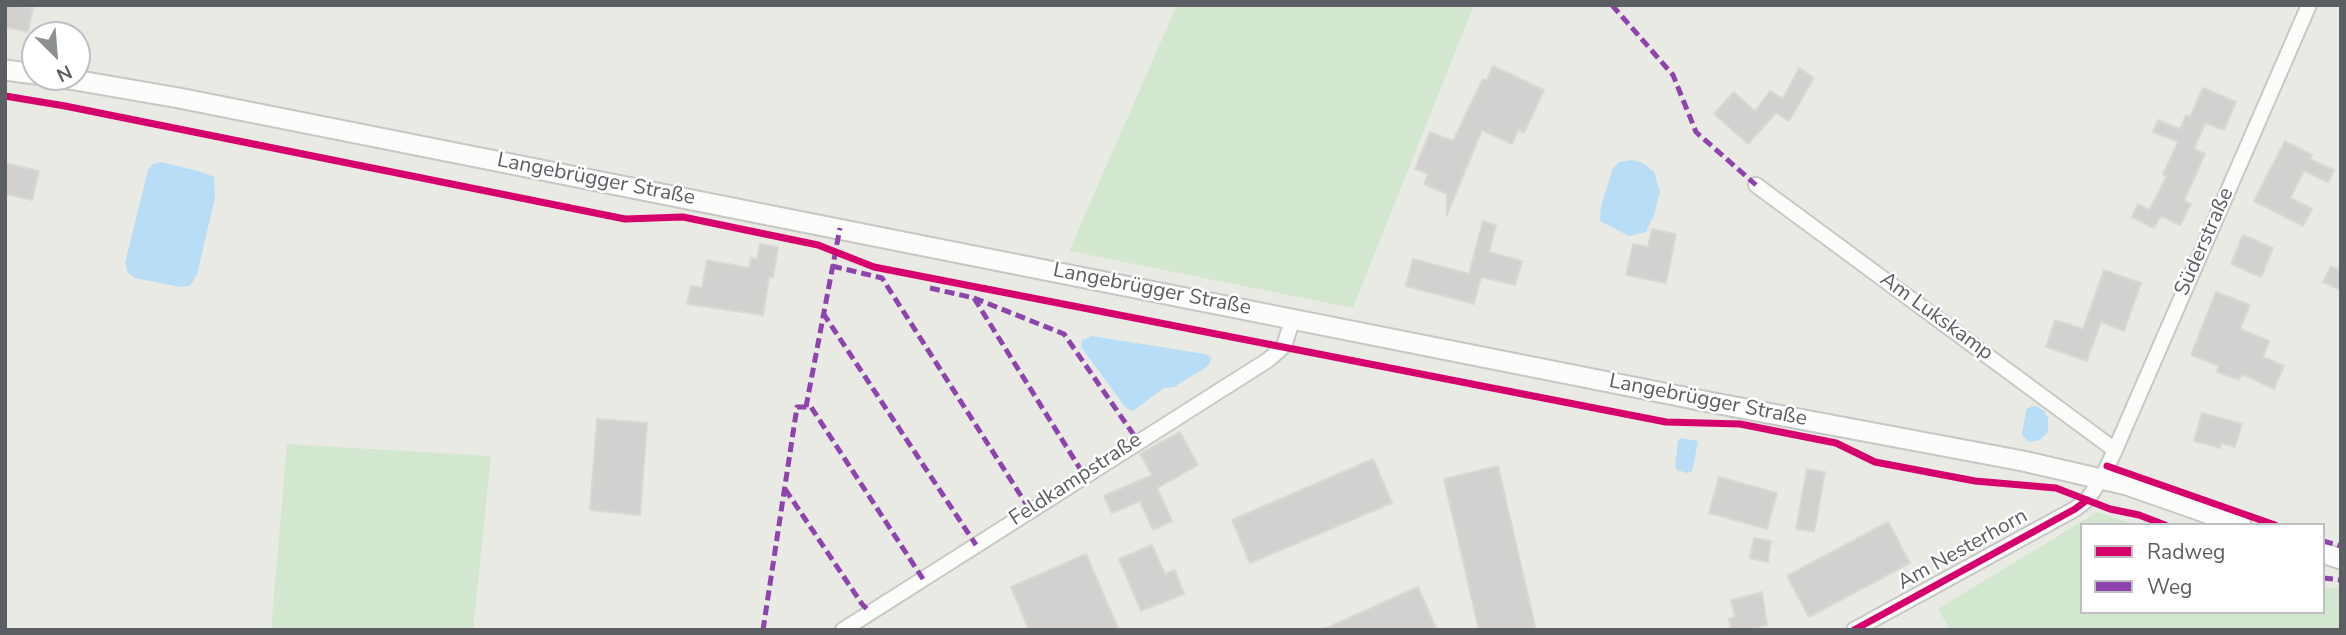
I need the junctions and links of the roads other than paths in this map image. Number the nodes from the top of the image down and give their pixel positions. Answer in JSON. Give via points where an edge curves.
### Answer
{"nodes":[{"id":1,"x":2309,"y":5,"type":"edge"},
{"id":2,"x":91,"y":83,"type":"edge"},
{"id":3,"x":1756,"y":185,"type":"dead end"},
{"id":4,"x":1293,"y":318,"type":"junction"},
{"id":5,"x":2115,"y":450,"type":"junction"},
{"id":6,"x":2102,"y":478,"type":"junction"},
{"id":7,"x":2235,"y":523,"type":"edge"},
{"id":8,"x":844,"y":630,"type":"edge"},
{"id":9,"x":1854,"y":630,"type":"edge"}],
"edges":[{"from":1,"to":5,"type":"street","name":"Süderstraße"},
{"from":2,"to":4,"type":"street","name":"Langebrügger Straße"},
{"from":3,"to":5,"type":"street","name":"Am Lukskamp"},
{"from":4,"to":6,"type":"street","name":"Langebrügger Straße"},
{"from":4,"to":8,"type":"street","name":"Feldkampstraße","via":[[1284,345],[1268,360]]},
{"from":5,"to":6,"type":"street","name":"Süderstraße"},
{"from":6,"to":7,"type":"street","name":"Langebrügger Straße"},
{"from":6,"to":9,"type":"street","name":"Am Nesterhorn","via":[[2075,509]]}]}
